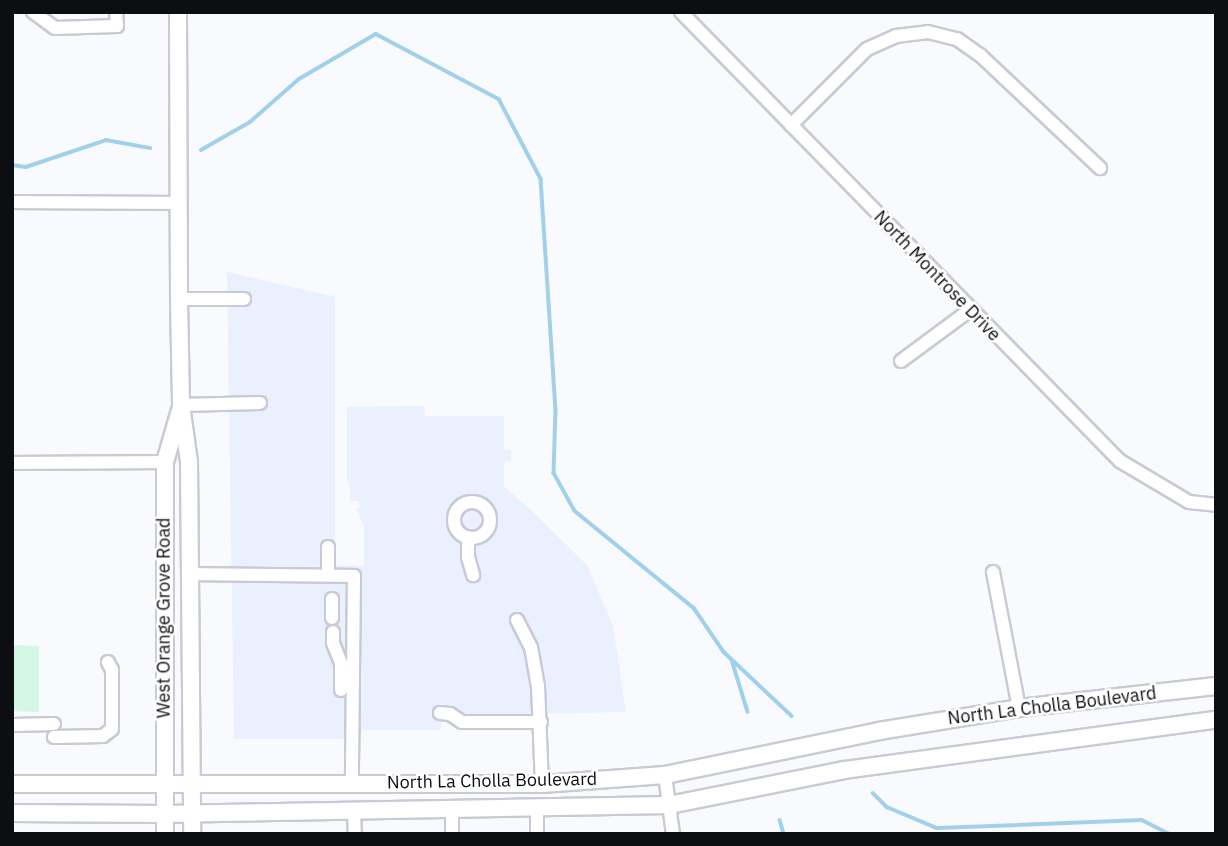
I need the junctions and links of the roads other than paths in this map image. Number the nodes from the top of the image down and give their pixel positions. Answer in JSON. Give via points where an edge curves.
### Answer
{"nodes":[{"id":1,"x":33,"y":12,"type":"edge"},
{"id":2,"x":117,"y":12,"type":"edge"},
{"id":3,"x":178,"y":12,"type":"edge"},
{"id":4,"x":681,"y":12,"type":"edge"},
{"id":5,"x":791,"y":125,"type":"junction"},
{"id":6,"x":1100,"y":168,"type":"dead end"},
{"id":7,"x":12,"y":202,"type":"edge"},
{"id":8,"x":178,"y":203,"type":"junction"},
{"id":9,"x":179,"y":299,"type":"junction"},
{"id":10,"x":244,"y":299,"type":"dead end"},
{"id":11,"x":970,"y":310,"type":"junction"},
{"id":12,"x":901,"y":361,"type":"dead end"},
{"id":13,"x":260,"y":402,"type":"dead end"},
{"id":14,"x":181,"y":405,"type":"junction"},
{"id":15,"x":165,"y":462,"type":"junction"},
{"id":16,"x":12,"y":463,"type":"edge"},
{"id":17,"x":1216,"y":505,"type":"edge"},
{"id":18,"x":468,"y":537,"type":"dead end"},
{"id":19,"x":328,"y":547,"type":"dead end"},
{"id":20,"x":993,"y":572,"type":"dead end"},
{"id":21,"x":190,"y":574,"type":"junction"},
{"id":22,"x":473,"y":575,"type":"dead end"},
{"id":23,"x":328,"y":576,"type":"junction"},
{"id":24,"x":332,"y":599,"type":"dead end"},
{"id":25,"x":332,"y":618,"type":"dead end"},
{"id":26,"x":517,"y":620,"type":"dead end"},
{"id":27,"x":333,"y":632,"type":"dead end"},
{"id":28,"x":108,"y":662,"type":"dead end"},
{"id":29,"x":1216,"y":687,"type":"edge"},
{"id":30,"x":341,"y":690,"type":"dead end"},
{"id":31,"x":1019,"y":708,"type":"junction"},
{"id":32,"x":440,"y":713,"type":"dead end"},
{"id":33,"x":1216,"y":720,"type":"edge"},
{"id":34,"x":541,"y":722,"type":"junction"},
{"id":35,"x":54,"y":724,"type":"dead end"},
{"id":36,"x":12,"y":725,"type":"edge"},
{"id":37,"x":54,"y":737,"type":"dead end"},
{"id":38,"x":664,"y":775,"type":"junction"},
{"id":39,"x":12,"y":784,"type":"edge"},
{"id":40,"x":352,"y":784,"type":"junction"},
{"id":41,"x":542,"y":784,"type":"junction"},
{"id":42,"x":164,"y":785,"type":"junction"},
{"id":43,"x":191,"y":785,"type":"junction"},
{"id":44,"x":669,"y":805,"type":"junction"},
{"id":45,"x":452,"y":809,"type":"junction"},
{"id":46,"x":537,"y":809,"type":"junction"},
{"id":47,"x":354,"y":811,"type":"junction"},
{"id":48,"x":12,"y":813,"type":"edge"},
{"id":49,"x":191,"y":813,"type":"junction"},
{"id":50,"x":164,"y":814,"type":"junction"},
{"id":51,"x":165,"y":834,"type":"edge"},
{"id":52,"x":192,"y":834,"type":"edge"},
{"id":53,"x":355,"y":834,"type":"edge"},
{"id":54,"x":452,"y":834,"type":"edge"},
{"id":55,"x":537,"y":834,"type":"edge"},
{"id":56,"x":673,"y":834,"type":"edge"}],
"edges":[{"from":1,"to":2,"type":"street","via":[[55,28],[117,26]]},
{"from":3,"to":8,"type":"main road","name":"West Orange Grove Road"},
{"from":4,"to":5,"type":"street","name":"North Montrose Drive"},
{"from":5,"to":6,"type":"street","via":[[867,49],[896,36],[928,32],[957,39],[980,55]]},
{"from":5,"to":11,"type":"street","name":"North Montrose Drive"},
{"from":7,"to":8,"type":"street"},
{"from":8,"to":9,"type":"main road","name":"West Orange Grove Road"},
{"from":9,"to":10,"type":"street"},
{"from":9,"to":14,"type":"main road","name":"West Orange Grove Road"},
{"from":11,"to":12,"type":"street"},
{"from":11,"to":17,"type":"street","name":"North Montrose Drive","via":[[1121,461],[1189,502]]},
{"from":13,"to":14,"type":"street"},
{"from":14,"to":15,"type":"main road","name":"West Orange Grove Road"},
{"from":14,"to":21,"type":"main road","name":"West Orange Grove Road","via":[[189,462]]},
{"from":15,"to":16,"type":"street"},
{"from":15,"to":42,"type":"main road","name":"West Orange Grove Road"},
{"from":18,"to":22,"type":"street"},
{"from":19,"to":23,"type":"street"},
{"from":20,"to":31,"type":"street"},
{"from":21,"to":23,"type":"street"},
{"from":21,"to":43,"type":"main road","name":"West Orange Grove Road"},
{"from":23,"to":40,"type":"street","via":[[354,576]]},
{"from":24,"to":25,"type":"street"},
{"from":26,"to":34,"type":"street","via":[[531,647]]},
{"from":27,"to":30,"type":"street","via":[[341,663]]},
{"from":28,"to":37,"type":"street","via":[[112,670],[112,729],[103,736]]},
{"from":29,"to":31,"type":"main road","name":"North La Cholla Boulevard"},
{"from":31,"to":38,"type":"main road","name":"North La Cholla Boulevard"},
{"from":32,"to":34,"type":"street","via":[[462,722]]},
{"from":33,"to":44,"type":"main road","name":"North La Cholla Boulevard","via":[[844,770]]},
{"from":34,"to":41,"type":"street"},
{"from":35,"to":36,"type":"street"},
{"from":38,"to":41,"type":"main road","name":"North La Cholla Boulevard"},
{"from":38,"to":44,"type":"street"},
{"from":39,"to":42,"type":"main road","name":"North La Cholla Boulevard"},
{"from":40,"to":41,"type":"main road","name":"North La Cholla Boulevard"},
{"from":40,"to":43,"type":"main road","name":"North La Cholla Boulevard"},
{"from":42,"to":43,"type":"main road","name":"North La Cholla Boulevard"},
{"from":42,"to":50,"type":"main road","name":"West Orange Grove Road"},
{"from":43,"to":49,"type":"main road","name":"West Orange Grove Road"},
{"from":44,"to":46,"type":"main road","name":"North La Cholla Boulevard"},
{"from":44,"to":56,"type":"street"},
{"from":45,"to":46,"type":"main road","name":"North La Cholla Boulevard"},
{"from":45,"to":47,"type":"main road","name":"North La Cholla Boulevard"},
{"from":45,"to":54,"type":"street"},
{"from":46,"to":55,"type":"street"},
{"from":47,"to":49,"type":"main road","name":"North La Cholla Boulevard"},
{"from":47,"to":53,"type":"street"},
{"from":48,"to":50,"type":"main road","name":"North La Cholla Boulevard"},
{"from":49,"to":50,"type":"main road","name":"North La Cholla Boulevard"},
{"from":49,"to":52,"type":"main road","name":"West Orange Grove Road"},
{"from":50,"to":51,"type":"main road","name":"West Orange Grove Road"}]}
